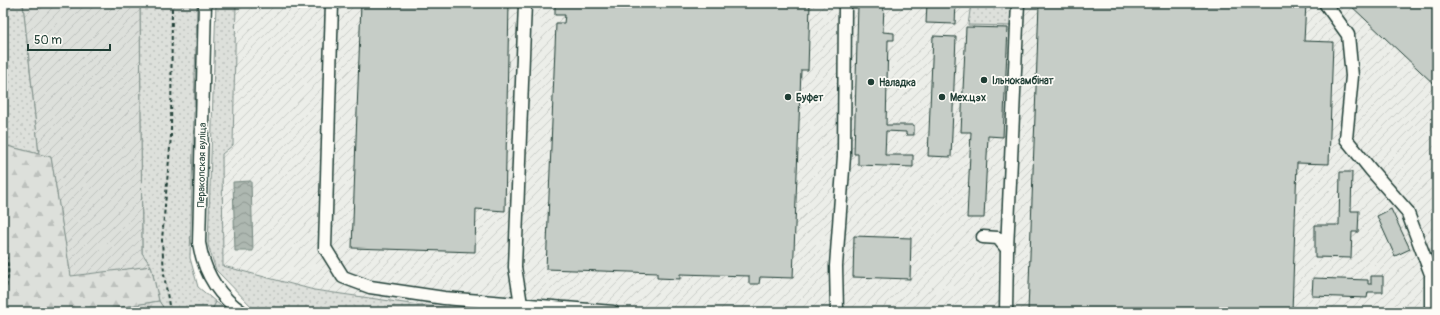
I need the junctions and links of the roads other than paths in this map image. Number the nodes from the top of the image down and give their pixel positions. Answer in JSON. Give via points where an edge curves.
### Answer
{"nodes":[{"id":1,"x":205,"y":3,"type":"edge"},
{"id":2,"x":332,"y":3,"type":"edge"},
{"id":3,"x":525,"y":3,"type":"edge"},
{"id":4,"x":845,"y":3,"type":"edge"},
{"id":5,"x":1018,"y":3,"type":"edge"},
{"id":6,"x":1325,"y":3,"type":"edge"},
{"id":7,"x":983,"y":237,"type":"dead end"},
{"id":8,"x":1007,"y":249,"type":"junction"},
{"id":9,"x":521,"y":304,"type":"junction"},
{"id":10,"x":242,"y":312,"type":"edge"},
{"id":11,"x":613,"y":312,"type":"edge"},
{"id":12,"x":837,"y":312,"type":"edge"},
{"id":13,"x":1006,"y":312,"type":"edge"},
{"id":14,"x":1431,"y":312,"type":"edge"}],
"edges":[{"from":1,"to":10,"type":"street","name":"Перакопская вуліца","via":[[199,243],[206,272],[212,282]]},
{"from":2,"to":9,"type":"street","via":[[325,248],[343,277],[378,288],[444,298]]},
{"from":3,"to":9,"type":"street","via":[[514,266]]},
{"from":4,"to":12,"type":"street","via":[[844,156],[836,266]]},
{"from":5,"to":8,"type":"street"},
{"from":6,"to":14,"type":"street","via":[[1348,35],[1352,76],[1346,139],[1407,211],[1431,274]]},
{"from":7,"to":8,"type":"street","via":[[998,238]]},
{"from":8,"to":13,"type":"street"},
{"from":9,"to":11,"type":"street"}]}
